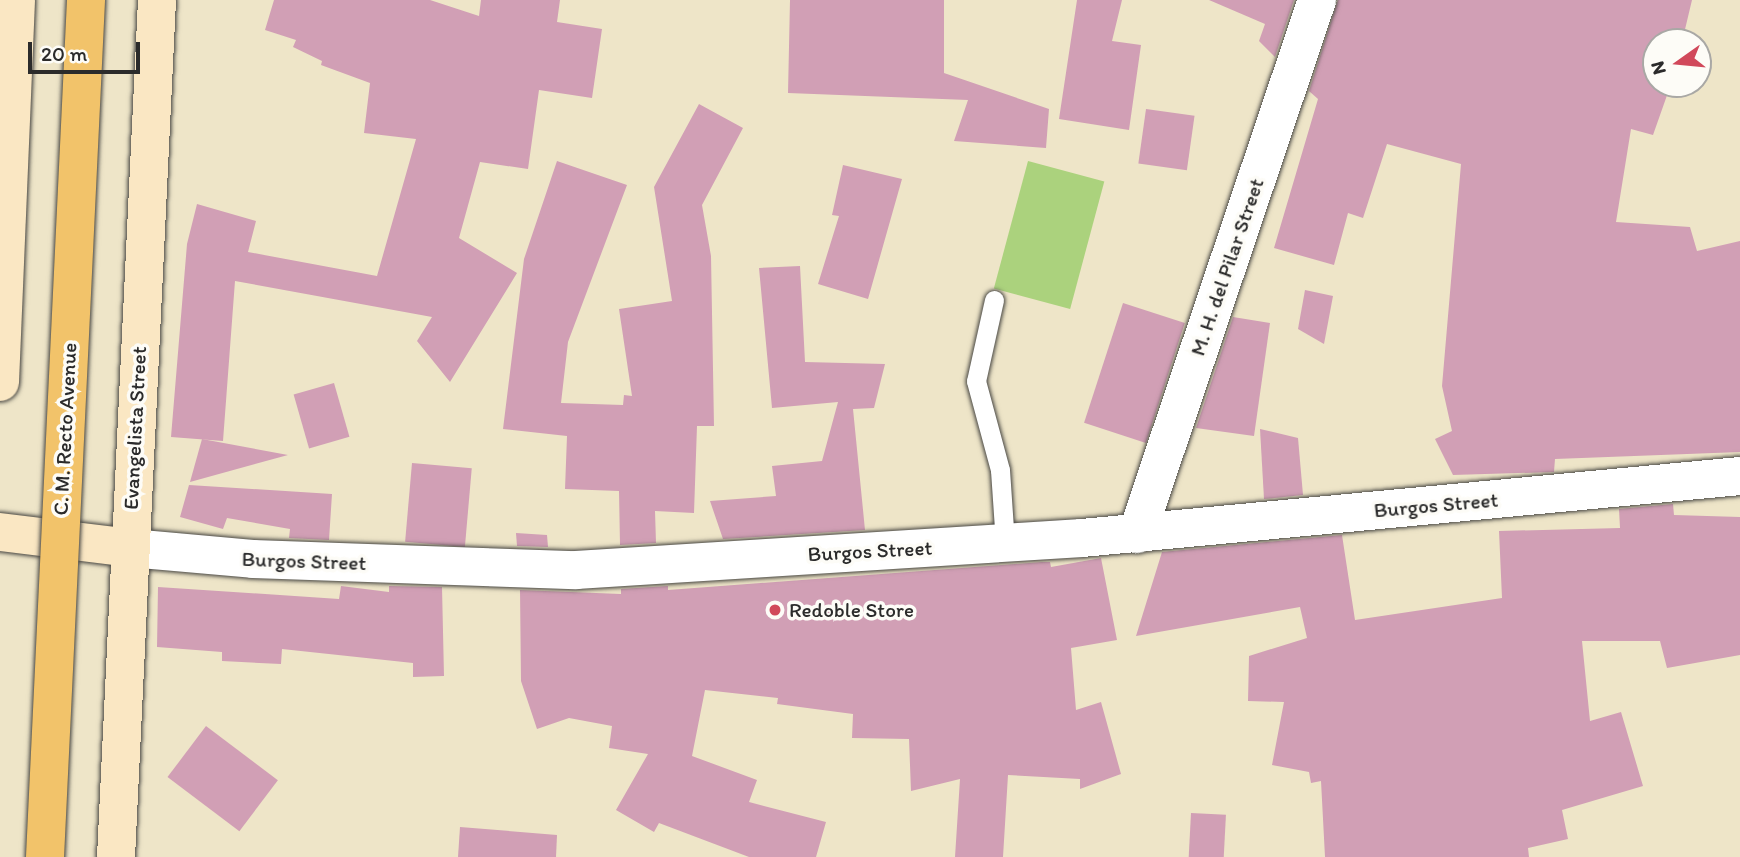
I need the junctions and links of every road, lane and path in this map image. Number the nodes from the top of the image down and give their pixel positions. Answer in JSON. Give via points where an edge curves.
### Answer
{"nodes":[{"id":1,"x":16,"y":0,"type":"edge"},
{"id":2,"x":86,"y":0,"type":"edge"},
{"id":3,"x":157,"y":0,"type":"edge"},
{"id":4,"x":1317,"y":0,"type":"edge"},
{"id":5,"x":994,"y":300,"type":"dead end"},
{"id":6,"x":0,"y":382,"type":"edge"},
{"id":7,"x":1740,"y":476,"type":"edge"},
{"id":8,"x":0,"y":532,"type":"edge"},
{"id":9,"x":1137,"y":534,"type":"junction"},
{"id":10,"x":1005,"y":544,"type":"junction"},
{"id":11,"x":130,"y":548,"type":"junction"},
{"id":12,"x":45,"y":857,"type":"edge"},
{"id":13,"x":116,"y":857,"type":"edge"}],
"edges":[{"from":1,"to":6,"type":"street"},
{"from":2,"to":12,"type":"highway","name":"C. M. Recto Avenue","bridge":true},
{"from":3,"to":11,"type":"street","name":"Evangelista Street"},
{"from":4,"to":9,"type":"street","name":"M. H. del Pilar Street"},
{"from":5,"to":10,"type":"lane","via":[[976,381],[1000,470]]},
{"from":7,"to":9,"type":"street","name":"Burgos Street"},
{"from":8,"to":11,"type":"street","name":"Burgos Street"},
{"from":9,"to":10,"type":"street","name":"Burgos Street"},
{"from":10,"to":11,"type":"street","name":"Burgos Street","via":[[576,570],[253,559]]},
{"from":11,"to":13,"type":"street","name":"Evangelista Street"}]}
